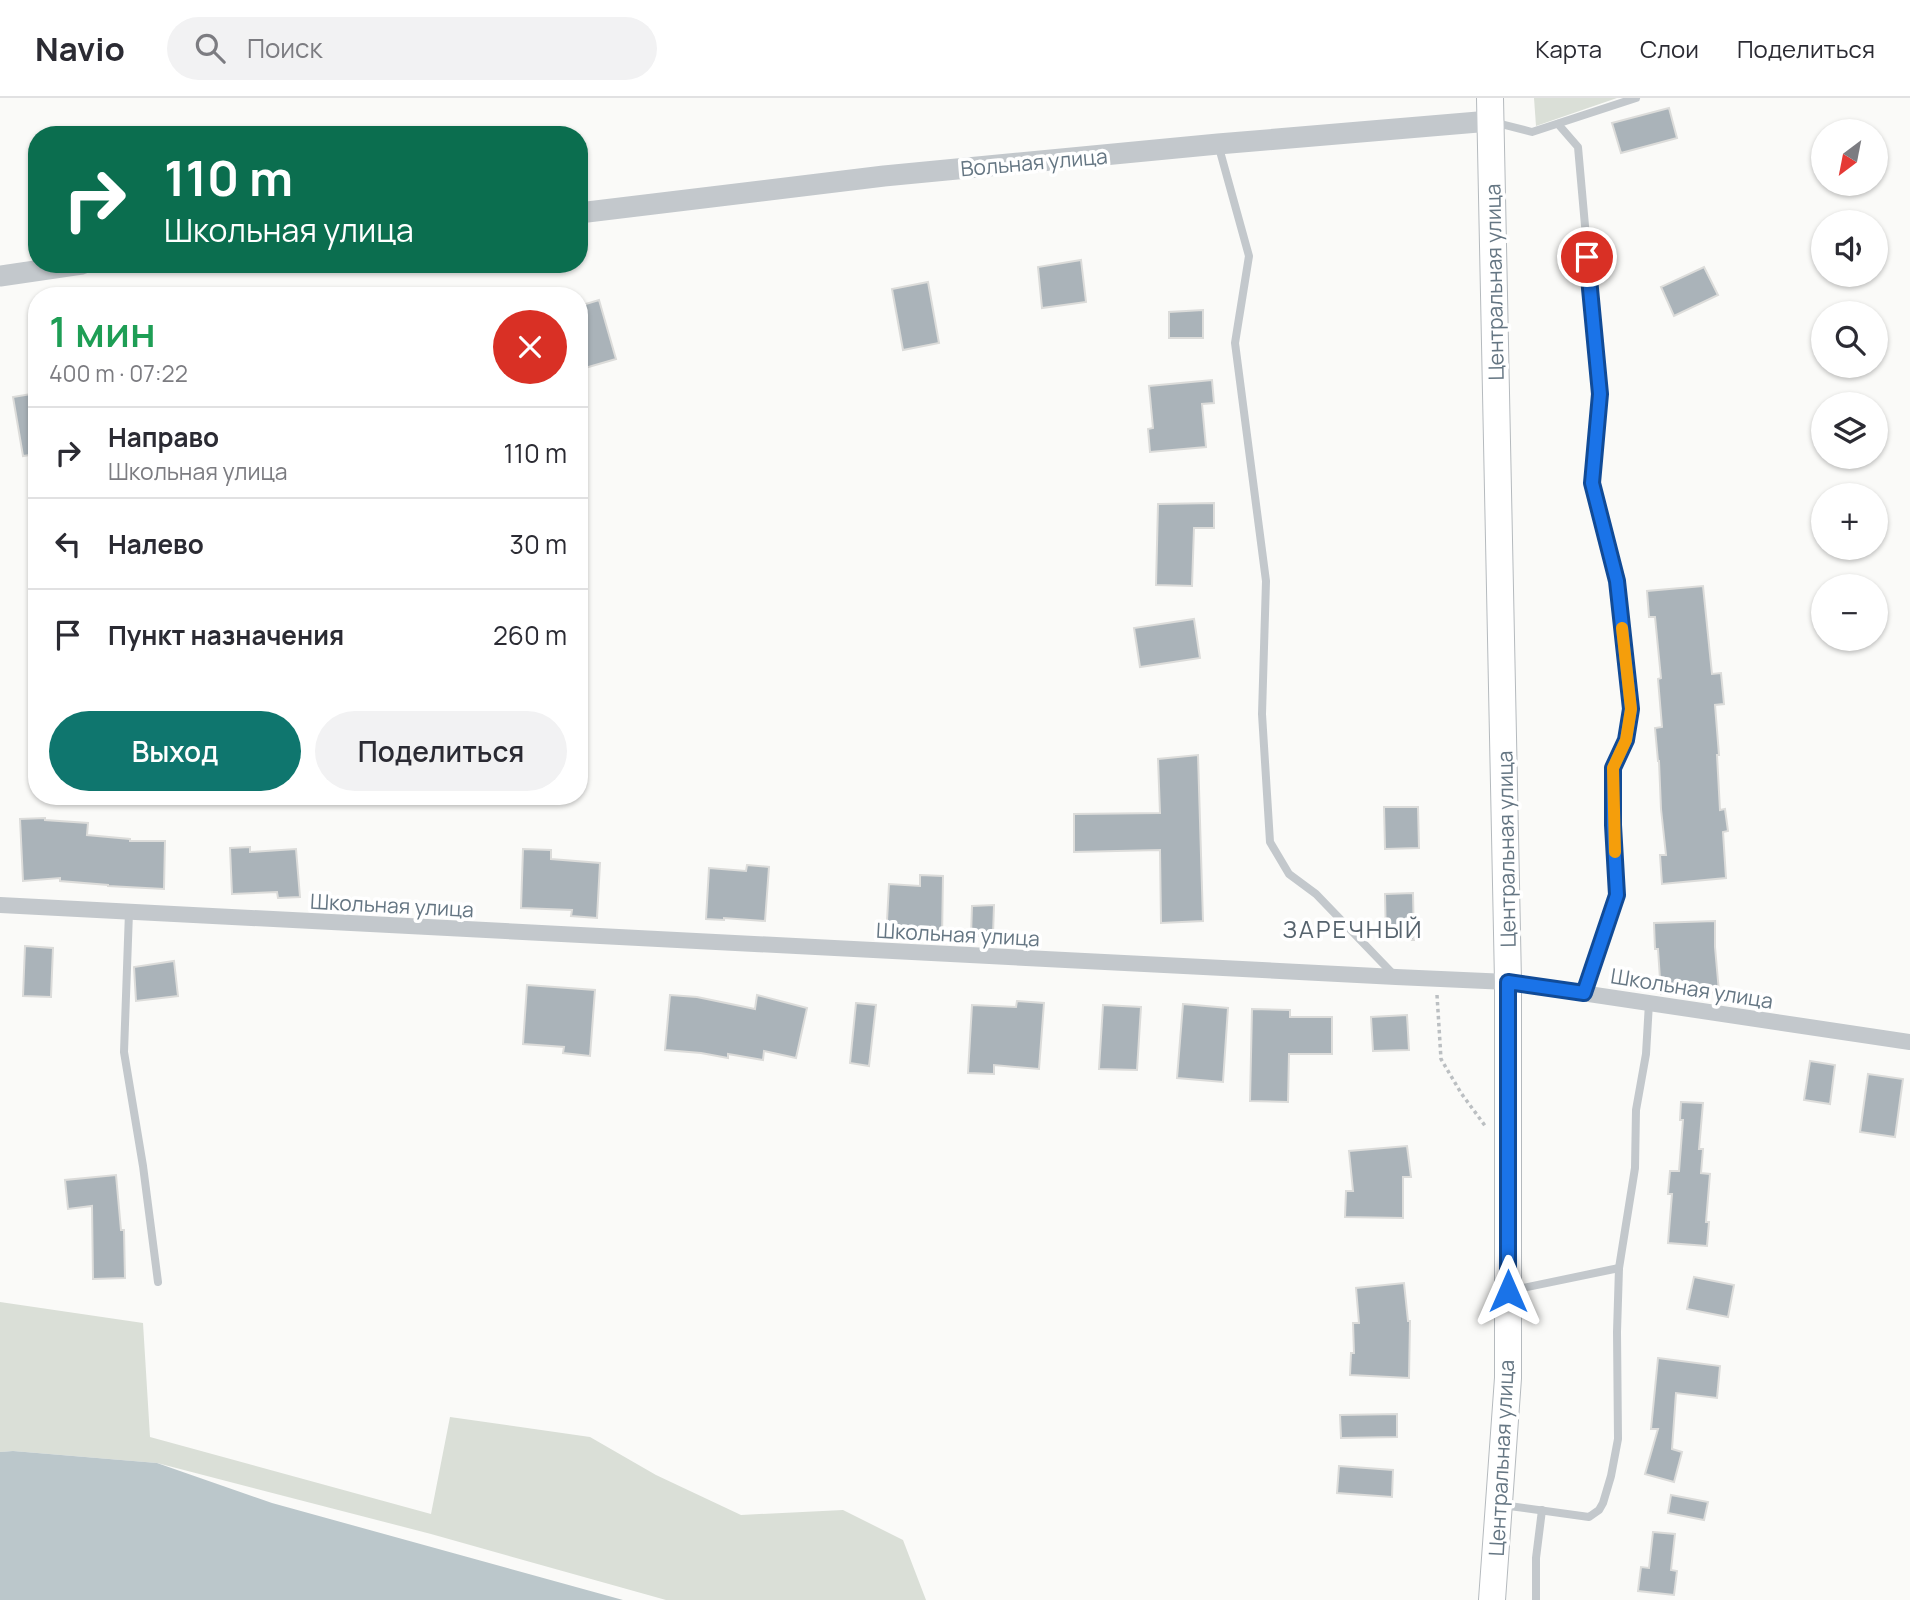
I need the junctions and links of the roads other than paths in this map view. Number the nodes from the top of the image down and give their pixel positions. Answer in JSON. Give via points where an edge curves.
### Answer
{"nodes":[{"id":1,"x":1636,"y":98,"type":"edge"},
{"id":2,"x":1490,"y":110,"type":"edge"},
{"id":3,"x":1558,"y":124,"type":"junction"},
{"id":4,"x":1218,"y":144,"type":"junction"},
{"id":5,"x":588,"y":212,"type":"edge"},
{"id":6,"x":28,"y":272,"type":"edge"},
{"id":7,"x":0,"y":276,"type":"edge"},
{"id":8,"x":0,"y":905,"type":"edge"},
{"id":9,"x":129,"y":912,"type":"junction"},
{"id":10,"x":1396,"y":978,"type":"junction"},
{"id":11,"x":1508,"y":982,"type":"junction"},
{"id":12,"x":1584,"y":993,"type":"junction"},
{"id":13,"x":1649,"y":1003,"type":"junction"},
{"id":14,"x":1910,"y":1042,"type":"edge"},
{"id":15,"x":1619,"y":1268,"type":"junction"},
{"id":16,"x":158,"y":1282,"type":"dead end"},
{"id":17,"x":1508,"y":1291,"type":"junction"},
{"id":18,"x":1499,"y":1504,"type":"junction"},
{"id":19,"x":1542,"y":1510,"type":"junction"},
{"id":20,"x":1492,"y":1600,"type":"edge"},
{"id":21,"x":1536,"y":1600,"type":"edge"}],
"edges":[{"from":1,"to":3,"type":"lane"},
{"from":2,"to":3,"type":"lane","via":[[1532,132]]},
{"from":2,"to":4,"type":"street","name":"Вольная улица"},
{"from":2,"to":11,"type":"main road","name":"Центральная улица"},
{"from":3,"to":12,"type":"lane","via":[[1578,146],[1600,394],[1592,483],[1617,581],[1631,709],[1626,740],[1613,768],[1617,895]]},
{"from":4,"to":5,"type":"street","name":"Вольная улица","via":[[884,176]]},
{"from":4,"to":10,"type":"lane","via":[[1250,256],[1235,343],[1266,581],[1262,714],[1270,842],[1289,874],[1316,894]]},
{"from":6,"to":7,"type":"street"},
{"from":8,"to":9,"type":"street","name":"Школьная улица"},
{"from":9,"to":10,"type":"street","name":"Школьная улица"},
{"from":9,"to":16,"type":"lane","via":[[124,1052]]},
{"from":10,"to":11,"type":"street","name":"Школьная улица"},
{"from":11,"to":12,"type":"street","name":"Школьная улица"},
{"from":11,"to":17,"type":"main road","name":"Центральная улица"},
{"from":12,"to":13,"type":"street","name":"Школьная улица"},
{"from":13,"to":14,"type":"street","name":"Школьная улица"},
{"from":13,"to":15,"type":"lane","via":[[1635,1160]]},
{"from":15,"to":17,"type":"lane"},
{"from":15,"to":19,"type":"lane","via":[[1618,1439],[1603,1503],[1590,1517]]},
{"from":17,"to":18,"type":"main road","name":"Центральная улица","via":[[1508,1377]]},
{"from":18,"to":19,"type":"lane"},
{"from":18,"to":20,"type":"main road","name":"Центральная улица"},
{"from":19,"to":21,"type":"lane"}]}
